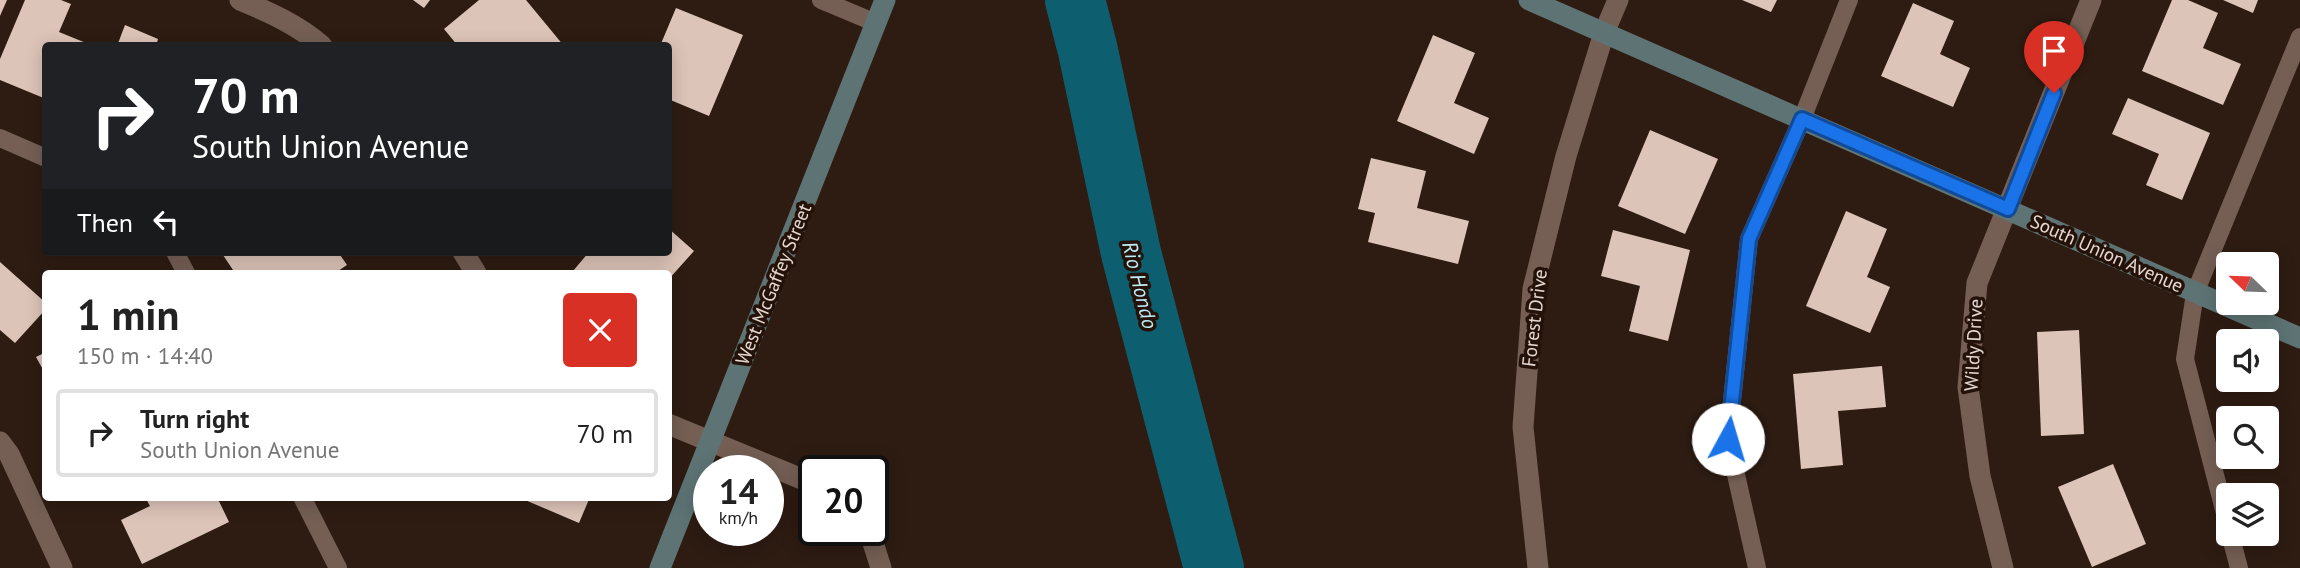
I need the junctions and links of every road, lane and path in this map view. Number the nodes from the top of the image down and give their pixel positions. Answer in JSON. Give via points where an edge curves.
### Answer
{"nodes":[{"id":1,"x":240,"y":0,"type":"edge"},
{"id":2,"x":821,"y":0,"type":"edge"},
{"id":3,"x":885,"y":0,"type":"edge"},
{"id":4,"x":1529,"y":0,"type":"edge"},
{"id":5,"x":1618,"y":0,"type":"edge"},
{"id":6,"x":1849,"y":0,"type":"edge"},
{"id":7,"x":2091,"y":0,"type":"edge"},
{"id":8,"x":876,"y":23,"type":"junction"},
{"id":9,"x":1604,"y":33,"type":"junction"},
{"id":10,"x":2300,"y":37,"type":"edge"},
{"id":11,"x":317,"y":42,"type":"edge"},
{"id":12,"x":1802,"y":119,"type":"junction"},
{"id":13,"x":0,"y":138,"type":"edge"},
{"id":14,"x":42,"y":156,"type":"edge"},
{"id":15,"x":2008,"y":209,"type":"junction"},
{"id":16,"x":2195,"y":293,"type":"junction"},
{"id":17,"x":2300,"y":338,"type":"edge"},
{"id":18,"x":672,"y":426,"type":"edge"},
{"id":19,"x":0,"y":442,"type":"edge"},
{"id":20,"x":710,"y":443,"type":"junction"},
{"id":21,"x":798,"y":478,"type":"edge"},
{"id":22,"x":2217,"y":483,"type":"edge"},
{"id":23,"x":304,"y":501,"type":"edge"},
{"id":24,"x":874,"y":546,"type":"edge"},
{"id":25,"x":2233,"y":546,"type":"edge"},
{"id":26,"x":62,"y":568,"type":"edge"},
{"id":27,"x":338,"y":568,"type":"edge"},
{"id":28,"x":660,"y":568,"type":"edge"},
{"id":29,"x":881,"y":568,"type":"edge"},
{"id":30,"x":1538,"y":568,"type":"edge"},
{"id":31,"x":1757,"y":568,"type":"edge"},
{"id":32,"x":2003,"y":568,"type":"edge"},
{"id":33,"x":2239,"y":568,"type":"edge"}],
"edges":[{"from":1,"to":11,"type":"street"},
{"from":2,"to":8,"type":"lane"},
{"from":3,"to":8,"type":"main road","name":"West McGaffey Street"},
{"from":4,"to":9,"type":"main road","name":"South Union Avenue"},
{"from":5,"to":9,"type":"street","name":"Forest Drive"},
{"from":6,"to":12,"type":"lane"},
{"from":7,"to":15,"type":"street","name":"Wildy Drive"},
{"from":8,"to":20,"type":"main road","name":"West McGaffey Street"},
{"from":9,"to":12,"type":"main road","name":"South Union Avenue"},
{"from":9,"to":30,"type":"street","name":"Forest Drive","via":[[1566,156],[1533,289],[1523,427]]},
{"from":10,"to":16,"type":"lane"},
{"from":12,"to":15,"type":"main road","name":"South Union Avenue"},
{"from":12,"to":31,"type":"lane","via":[[1749,239],[1732,399],[1728,439]]},
{"from":13,"to":14,"type":"lane"},
{"from":15,"to":16,"type":"main road","name":"South Union Avenue"},
{"from":15,"to":32,"type":"street","name":"Wildy Drive","via":[[1977,284],[1968,387],[1980,476]]},
{"from":16,"to":17,"type":"main road","name":"South Union Avenue"},
{"from":16,"to":22,"type":"lane","via":[[2185,359]]},
{"from":18,"to":20,"type":"street"},
{"from":19,"to":26,"type":"street"},
{"from":20,"to":21,"type":"street"},
{"from":20,"to":28,"type":"main road","name":"West McGaffey Street"},
{"from":23,"to":27,"type":"lane"},
{"from":24,"to":29,"type":"street"},
{"from":25,"to":33,"type":"lane"}]}
